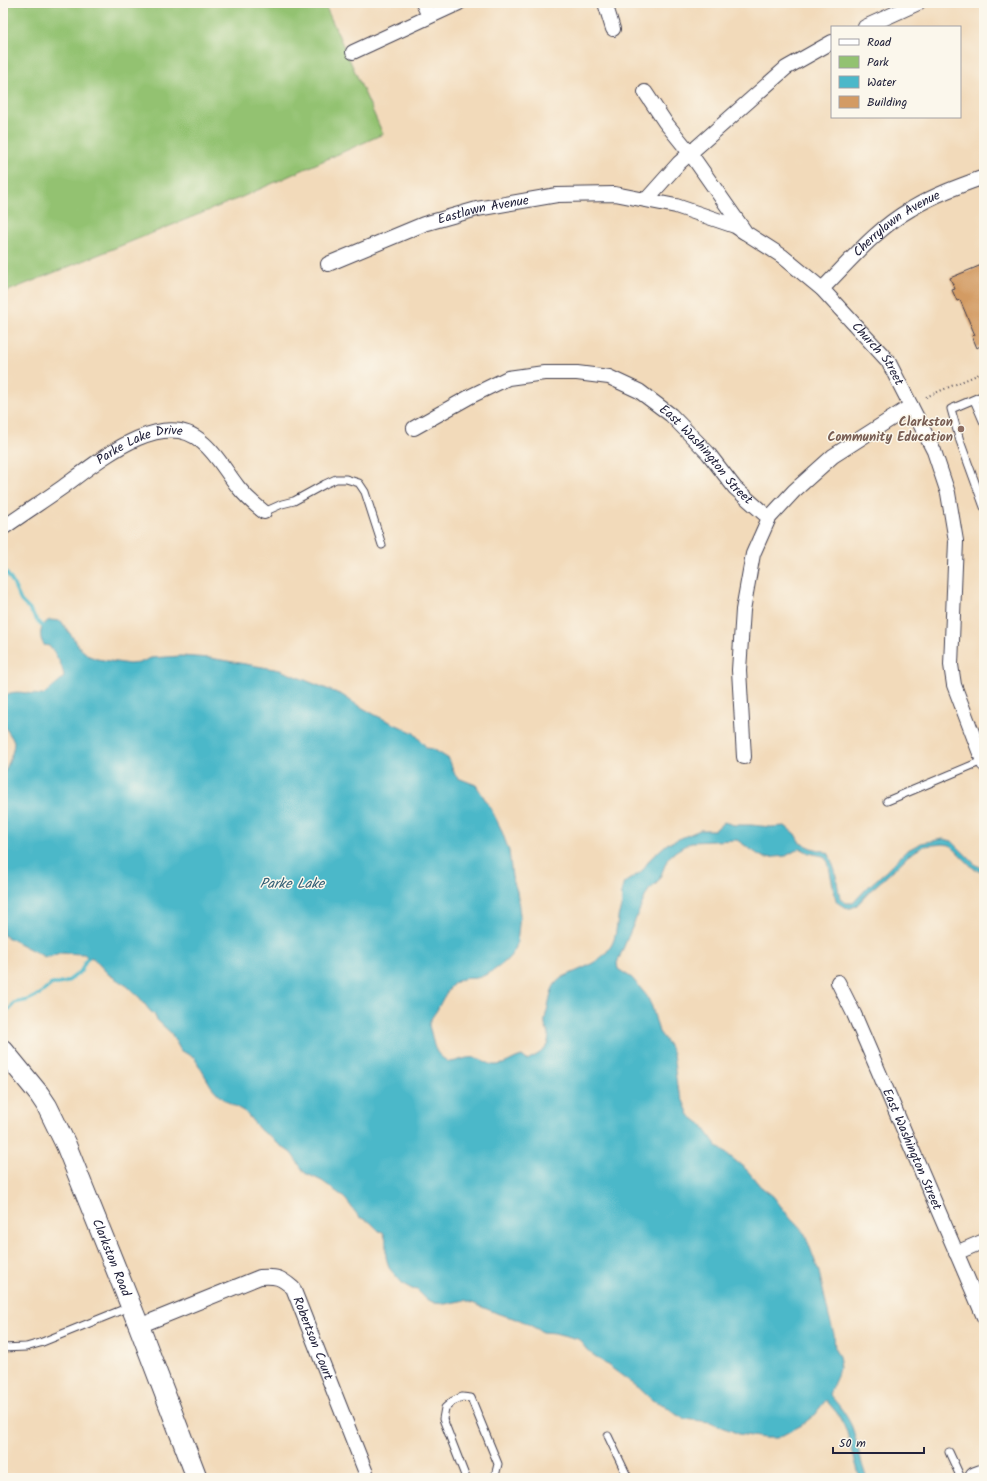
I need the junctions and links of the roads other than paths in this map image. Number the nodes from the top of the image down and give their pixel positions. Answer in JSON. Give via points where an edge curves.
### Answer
{"nodes":[{"id":1,"x":423,"y":3,"type":"edge"},
{"id":2,"x":459,"y":3,"type":"edge"},
{"id":3,"x":605,"y":3,"type":"edge"},
{"id":4,"x":918,"y":3,"type":"edge"},
{"id":5,"x":429,"y":16,"type":"junction"},
{"id":6,"x":867,"y":26,"type":"edge"},
{"id":7,"x":614,"y":29,"type":"dead end"},
{"id":8,"x":831,"y":43,"type":"edge"},
{"id":9,"x":353,"y":52,"type":"dead end"},
{"id":10,"x":644,"y":92,"type":"dead end"},
{"id":11,"x":690,"y":153,"type":"junction"},
{"id":12,"x":984,"y":177,"type":"edge"},
{"id":13,"x":646,"y":200,"type":"junction"},
{"id":14,"x":746,"y":233,"type":"junction"},
{"id":15,"x":328,"y":264,"type":"dead end"},
{"id":16,"x":822,"y":289,"type":"junction"},
{"id":17,"x":984,"y":395,"type":"edge"},
{"id":18,"x":974,"y":400,"type":"junction"},
{"id":19,"x":911,"y":406,"type":"junction"},
{"id":20,"x":984,"y":423,"type":"edge"},
{"id":21,"x":414,"y":428,"type":"dead end"},
{"id":22,"x":984,"y":507,"type":"edge"},
{"id":23,"x":264,"y":512,"type":"joint"},
{"id":24,"x":769,"y":518,"type":"junction"},
{"id":25,"x":3,"y":528,"type":"edge"},
{"id":26,"x":382,"y":545,"type":"dead end"},
{"id":27,"x":744,"y":757,"type":"dead end"},
{"id":28,"x":983,"y":762,"type":"edge"},
{"id":29,"x":887,"y":800,"type":"dead end"},
{"id":30,"x":838,"y":982,"type":"dead end"},
{"id":31,"x":3,"y":1050,"type":"edge"},
{"id":32,"x":984,"y":1241,"type":"edge"},
{"id":33,"x":956,"y":1253,"type":"junction"},
{"id":34,"x":131,"y":1306,"type":"junction"},
{"id":35,"x":984,"y":1317,"type":"edge"},
{"id":36,"x":139,"y":1326,"type":"junction"},
{"id":37,"x":3,"y":1348,"type":"edge"},
{"id":38,"x":608,"y":1436,"type":"dead end"},
{"id":39,"x":949,"y":1452,"type":"dead end"},
{"id":40,"x":984,"y":1475,"type":"edge"},
{"id":41,"x":198,"y":1478,"type":"edge"},
{"id":42,"x":368,"y":1478,"type":"edge"},
{"id":43,"x":466,"y":1478,"type":"edge"},
{"id":44,"x":490,"y":1478,"type":"edge"},
{"id":45,"x":628,"y":1478,"type":"edge"},
{"id":46,"x":961,"y":1478,"type":"edge"},
{"id":47,"x":976,"y":1478,"type":"edge"}],
"edges":[{"from":1,"to":5,"type":"street"},
{"from":2,"to":5,"type":"street"},
{"from":3,"to":7,"type":"street"},
{"from":4,"to":6,"type":"street"},
{"from":5,"to":9,"type":"street"},
{"from":8,"to":11,"type":"street","via":[[786,68]]},
{"from":10,"to":11,"type":"street","name":"Church Street"},
{"from":11,"to":13,"type":"street"},
{"from":11,"to":14,"type":"street","name":"Church Street"},
{"from":12,"to":16,"type":"street","name":"Cherrylawn Avenue","via":[[910,209],[880,232]]},
{"from":13,"to":14,"type":"street","name":"Eastlawn Avenue","via":[[676,206],[735,226]]},
{"from":13,"to":15,"type":"street","name":"Eastlawn Avenue","via":[[615,194],[557,195],[477,209],[424,224]]},
{"from":14,"to":16,"type":"street","name":"Church Street","via":[[782,256]]},
{"from":16,"to":19,"type":"street","name":"Church Street","via":[[888,361]]},
{"from":17,"to":18,"type":"lane"},
{"from":18,"to":20,"type":"lane"},
{"from":18,"to":22,"type":"lane","via":[[951,409]]},
{"from":19,"to":24,"type":"street","via":[[833,456]]},
{"from":19,"to":28,"type":"street","name":"Church Street","via":[[934,451],[948,493],[956,541],[951,665],[956,690]]},
{"from":21,"to":24,"type":"street","name":"East Washington Street","via":[[508,378],[544,373],[577,373],[609,377],[639,391],[671,415],[708,453],[735,488]]},
{"from":23,"to":25,"type":"street","name":"Parke Lake Drive","via":[[251,502],[203,442],[191,434],[168,430],[146,435],[114,450]]},
{"from":23,"to":26,"type":"lane","via":[[294,501],[336,479],[346,479],[359,483],[365,492]]},
{"from":24,"to":27,"type":"street","via":[[753,554],[743,610],[739,670]]},
{"from":28,"to":29,"type":"lane"},
{"from":30,"to":33,"type":"street","name":"East Washington Street"},
{"from":31,"to":34,"type":"street","name":"Clarkston Road","via":[[47,1106],[66,1145]]},
{"from":32,"to":33,"type":"street"},
{"from":33,"to":35,"type":"street","name":"East Washington Street"},
{"from":34,"to":36,"type":"street","name":"Clarkston Road"},
{"from":34,"to":37,"type":"lane","via":[[40,1343],[26,1347]]},
{"from":36,"to":41,"type":"street","name":"Clarkston Road"},
{"from":36,"to":42,"type":"street","name":"Robertson Court","via":[[260,1276],[281,1278],[293,1288]]},
{"from":38,"to":45,"type":"lane"},
{"from":39,"to":46,"type":"lane"},
{"from":40,"to":47,"type":"main road"},
{"from":43,"to":44,"type":"lane","via":[[443,1419],[445,1408],[462,1397],[471,1398],[498,1464],[495,1476]]}]}
